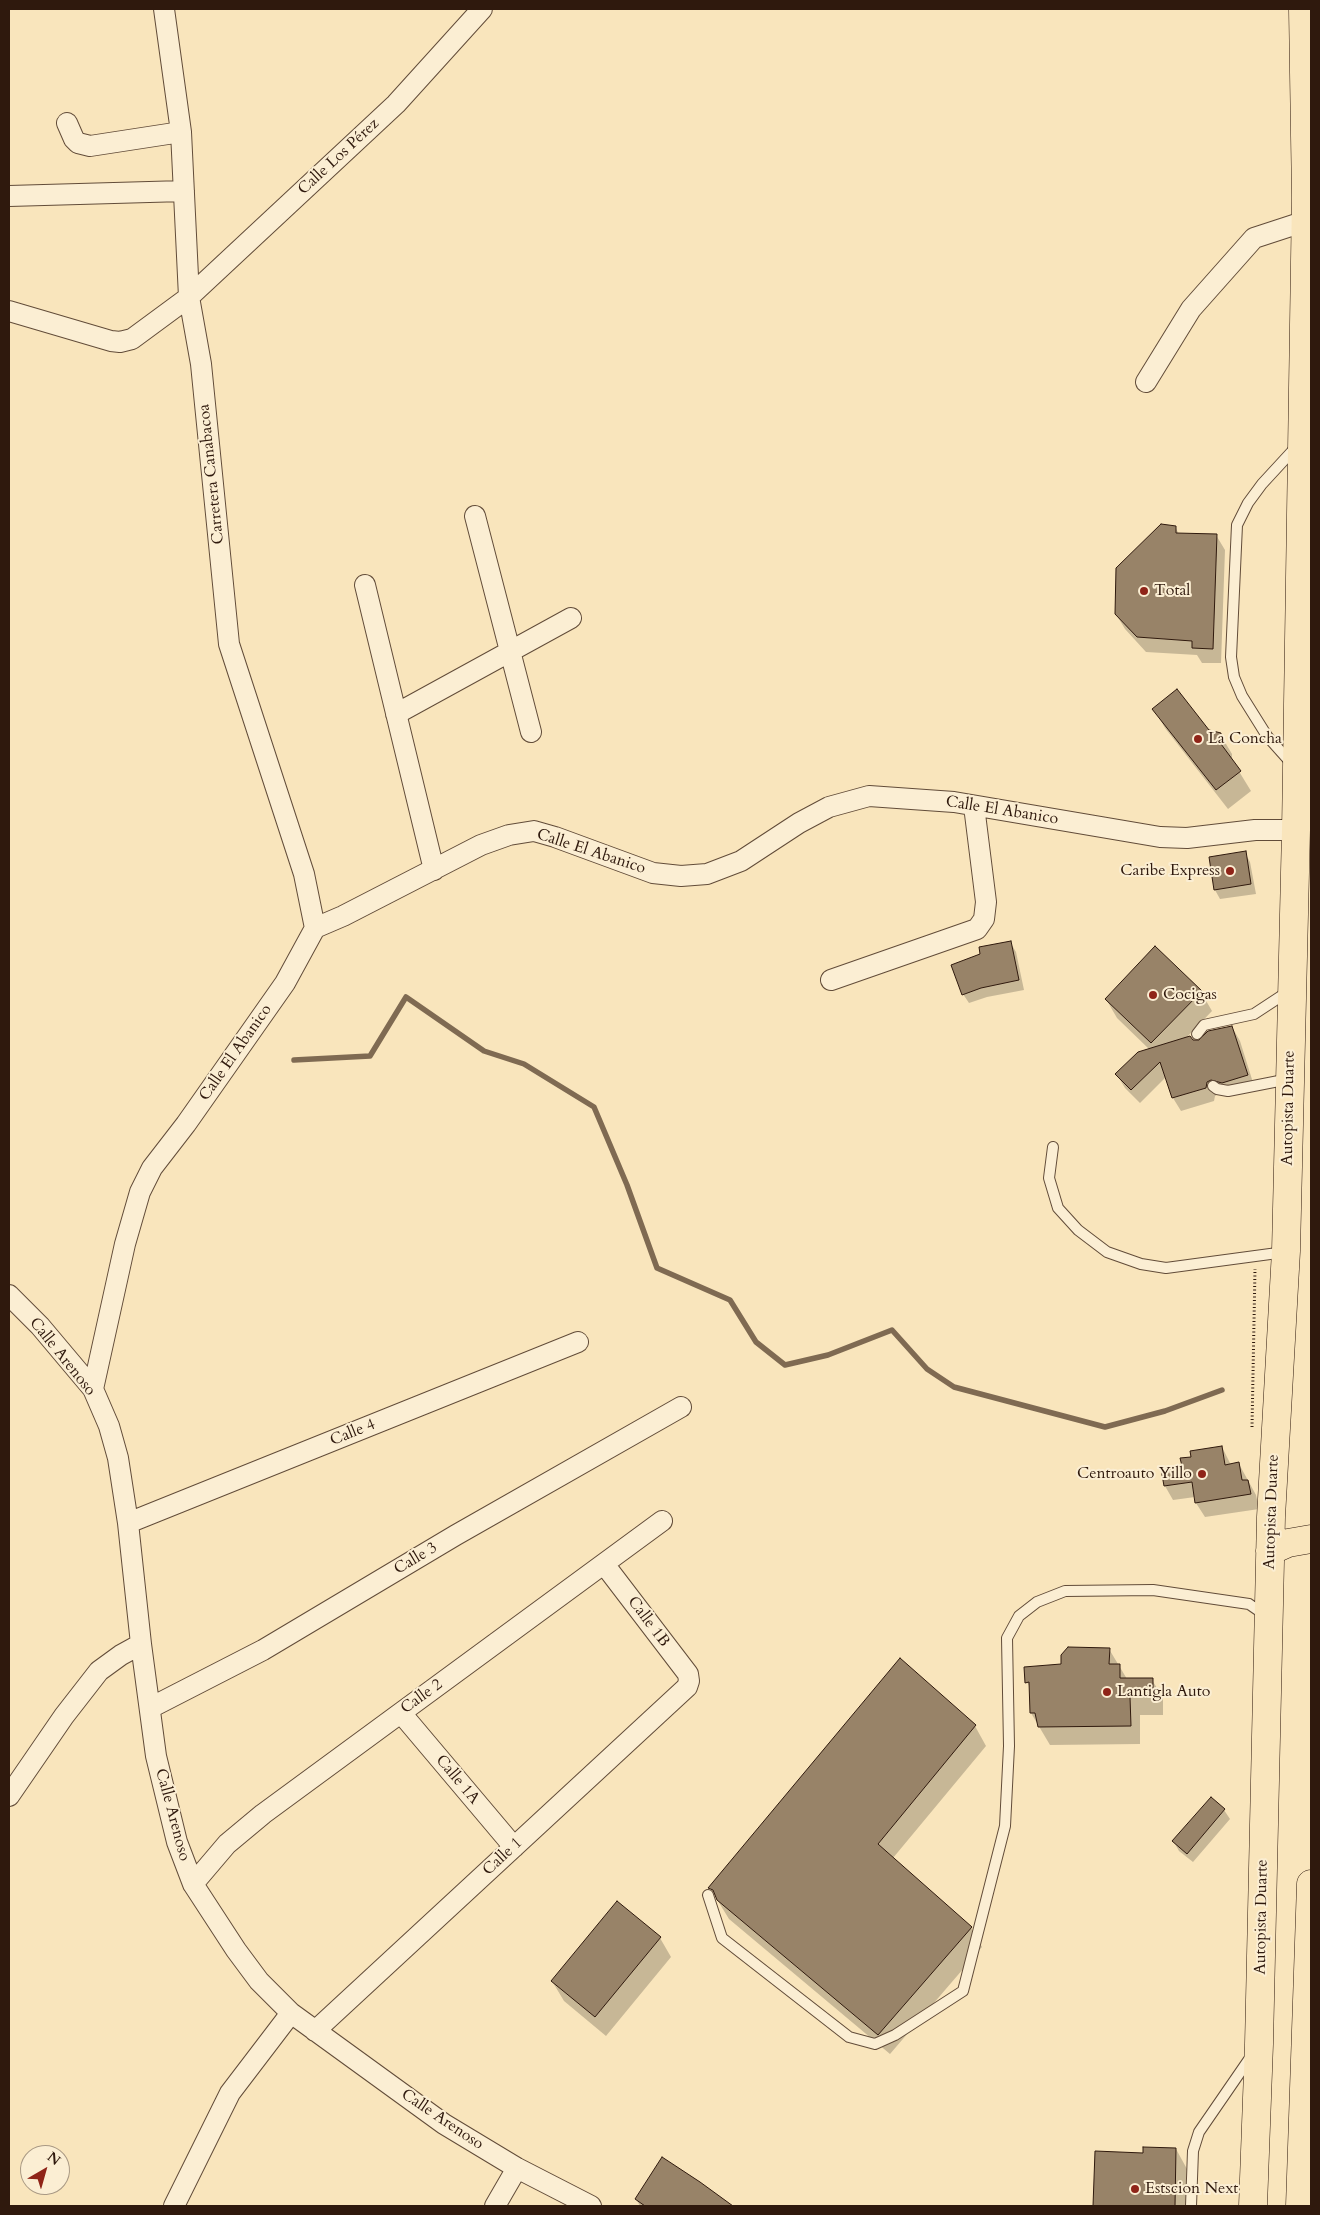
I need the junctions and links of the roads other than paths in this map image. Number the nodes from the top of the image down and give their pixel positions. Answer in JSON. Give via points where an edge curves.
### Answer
{"nodes":[{"id":1,"x":164,"y":9,"type":"edge"},
{"id":2,"x":482,"y":9,"type":"edge"},
{"id":3,"x":1303,"y":9,"type":"edge"},
{"id":4,"x":67,"y":123,"type":"dead end"},
{"id":5,"x":181,"y":132,"type":"junction"},
{"id":6,"x":184,"y":191,"type":"junction"},
{"id":7,"x":9,"y":196,"type":"edge"},
{"id":8,"x":1306,"y":222,"type":"junction"},
{"id":9,"x":190,"y":297,"type":"junction"},
{"id":10,"x":9,"y":311,"type":"edge"},
{"id":11,"x":1146,"y":382,"type":"dead end"},
{"id":12,"x":1303,"y":439,"type":"junction"},
{"id":13,"x":475,"y":516,"type":"dead end"},
{"id":14,"x":365,"y":585,"type":"dead end"},
{"id":15,"x":571,"y":618,"type":"dead end"},
{"id":16,"x":510,"y":651,"type":"junction"},
{"id":17,"x":396,"y":714,"type":"junction"},
{"id":18,"x":531,"y":732,"type":"dead end"},
{"id":19,"x":1296,"y":767,"type":"junction"},
{"id":20,"x":974,"y":806,"type":"junction"},
{"id":21,"x":1296,"y":830,"type":"junction"},
{"id":22,"x":434,"y":870,"type":"junction"},
{"id":23,"x":315,"y":928,"type":"junction"},
{"id":24,"x":831,"y":980,"type":"dead end"},
{"id":25,"x":1292,"y":989,"type":"junction"},
{"id":26,"x":1197,"y":1034,"type":"dead end"},
{"id":27,"x":1290,"y":1079,"type":"junction"},
{"id":28,"x":1213,"y":1086,"type":"dead end"},
{"id":29,"x":1053,"y":1147,"type":"dead end"},
{"id":30,"x":1286,"y":1251,"type":"junction"},
{"id":31,"x":9,"y":1295,"type":"edge"},
{"id":32,"x":578,"y":1342,"type":"dead end"},
{"id":33,"x":93,"y":1389,"type":"junction"},
{"id":34,"x":681,"y":1407,"type":"dead end"},
{"id":35,"x":1271,"y":1518,"type":"junction"},
{"id":36,"x":662,"y":1521,"type":"dead end"},
{"id":37,"x":128,"y":1523,"type":"junction"},
{"id":38,"x":1311,"y":1527,"type":"edge"},
{"id":39,"x":1311,"y":1539,"type":"edge"},
{"id":40,"x":1270,"y":1551,"type":"junction"},
{"id":41,"x":604,"y":1564,"type":"junction"},
{"id":42,"x":1268,"y":1617,"type":"junction"},
{"id":43,"x":141,"y":1644,"type":"junction"},
{"id":44,"x":689,"y":1681,"type":"joint"},
{"id":45,"x":150,"y":1708,"type":"junction"},
{"id":46,"x":401,"y":1712,"type":"junction"},
{"id":47,"x":9,"y":1796,"type":"edge"},
{"id":48,"x":514,"y":1847,"type":"junction"},
{"id":49,"x":192,"y":1884,"type":"junction"},
{"id":50,"x":1311,"y":1884,"type":"edge"},
{"id":51,"x":708,"y":1895,"type":"dead end"},
{"id":52,"x":291,"y":2013,"type":"junction"},
{"id":53,"x":315,"y":2031,"type":"junction"},
{"id":54,"x":1259,"y":2044,"type":"junction"},
{"id":55,"x":517,"y":2168,"type":"junction"},
{"id":56,"x":174,"y":2206,"type":"edge"},
{"id":57,"x":495,"y":2206,"type":"edge"},
{"id":58,"x":591,"y":2206,"type":"edge"},
{"id":59,"x":1190,"y":2206,"type":"edge"},
{"id":60,"x":1253,"y":2206,"type":"edge"},
{"id":61,"x":1300,"y":2206,"type":"edge"}],
"edges":[{"from":1,"to":5,"type":"street","name":"Carretera Canabacoa"},
{"from":2,"to":9,"type":"street","name":"Calle Los Pérez","via":[[396,104]]},
{"from":3,"to":8,"type":"highway","name":"Autopista Duarte"},
{"from":4,"to":5,"type":"street","via":[[74,139],[90,146]]},
{"from":5,"to":6,"type":"street","name":"Carretera Canabacoa"},
{"from":6,"to":7,"type":"street"},
{"from":6,"to":9,"type":"street","name":"Carretera Canabacoa"},
{"from":8,"to":11,"type":"street","via":[[1254,238],[1191,309]]},
{"from":8,"to":12,"type":"highway","name":"Autopista Duarte"},
{"from":9,"to":10,"type":"street","name":"Calle Los Pérez","via":[[132,339],[120,342]]},
{"from":9,"to":23,"type":"street","name":"Carretera Canabacoa","via":[[201,364],[229,644],[304,874]]},
{"from":12,"to":19,"type":"highway","name":"Autopista Duarte"},
{"from":12,"to":19,"type":"lane","via":[[1262,484],[1237,526],[1230,657],[1242,696],[1267,736]]},
{"from":13,"to":16,"type":"street"},
{"from":14,"to":17,"type":"street"},
{"from":15,"to":16,"type":"street"},
{"from":16,"to":17,"type":"street"},
{"from":16,"to":18,"type":"street"},
{"from":17,"to":22,"type":"street"},
{"from":19,"to":21,"type":"highway","name":"Autopista Duarte"},
{"from":20,"to":21,"type":"street","name":"Calle El Abanico","via":[[1160,837]]},
{"from":20,"to":22,"type":"street","name":"Calle El Abanico","via":[[869,796],[828,807],[740,861],[707,874],[653,873],[534,831],[509,835],[481,845]]},
{"from":20,"to":24,"type":"street","via":[[986,902],[984,919],[977,929]]},
{"from":21,"to":25,"type":"highway","name":"Autopista Duarte"},
{"from":22,"to":23,"type":"street","name":"Calle El Abanico"},
{"from":23,"to":33,"type":"street","name":"Calle El Abanico","via":[[285,983],[152,1168],[140,1192],[125,1244]]},
{"from":25,"to":26,"type":"lane","via":[[1254,1014],[1204,1025]]},
{"from":25,"to":27,"type":"highway","name":"Autopista Duarte"},
{"from":27,"to":28,"type":"lane","via":[[1228,1091]]},
{"from":27,"to":30,"type":"highway","name":"Autopista Duarte"},
{"from":29,"to":30,"type":"lane","via":[[1049,1178],[1058,1208],[1078,1230],[1107,1252],[1141,1264],[1166,1268]]},
{"from":30,"to":35,"type":"highway","name":"Autopista Duarte"},
{"from":31,"to":33,"type":"street","name":"Calle Arenoso"},
{"from":32,"to":37,"type":"street","name":"Calle 4"},
{"from":33,"to":37,"type":"street","name":"Calle Arenoso","via":[[118,1458]]},
{"from":34,"to":45,"type":"street","name":"Calle 3","via":[[263,1650]]},
{"from":35,"to":38,"type":"highway"},
{"from":35,"to":40,"type":"highway","name":"Autopista Duarte"},
{"from":36,"to":41,"type":"street","name":"Calle 2"},
{"from":37,"to":43,"type":"street","name":"Calle Arenoso"},
{"from":39,"to":40,"type":"highway","via":[[1288,1543]]},
{"from":40,"to":42,"type":"highway","name":"Autopista Duarte"},
{"from":41,"to":44,"type":"street","name":"Calle 1B","via":[[688,1674]]},
{"from":41,"to":46,"type":"street","name":"Calle 2"},
{"from":42,"to":51,"type":"lane","via":[[1250,1604],[1153,1590],[1065,1591],[1037,1602],[1019,1616],[1007,1638],[1009,1746],[1005,1826],[963,1992],[895,2035],[875,2044],[849,2037],[722,1938]]},
{"from":42,"to":54,"type":"highway","name":"Autopista Duarte"},
{"from":43,"to":45,"type":"street","name":"Calle Arenoso"},
{"from":43,"to":47,"type":"street","via":[[99,1671]]},
{"from":44,"to":48,"type":"street","name":"Calle 1"},
{"from":45,"to":49,"type":"street","name":"Calle Arenoso","via":[[156,1756],[176,1842]]},
{"from":46,"to":48,"type":"street","name":"Calle 1A"},
{"from":46,"to":49,"type":"street","name":"Calle 2","via":[[256,1820],[227,1844]]},
{"from":48,"to":53,"type":"street","name":"Calle 1"},
{"from":49,"to":52,"type":"street","name":"Calle Arenoso","via":[[259,1980]]},
{"from":50,"to":61,"type":"highway"},
{"from":52,"to":53,"type":"street","name":"Calle Arenoso"},
{"from":52,"to":56,"type":"street","via":[[230,2093]]},
{"from":53,"to":55,"type":"street","name":"Calle Arenoso","via":[[444,2124]]},
{"from":54,"to":59,"type":"lane","via":[[1200,2132],[1193,2151]]},
{"from":54,"to":60,"type":"highway","name":"Autopista Duarte"},
{"from":55,"to":57,"type":"street"},
{"from":55,"to":58,"type":"street","name":"Calle Arenoso"}]}
